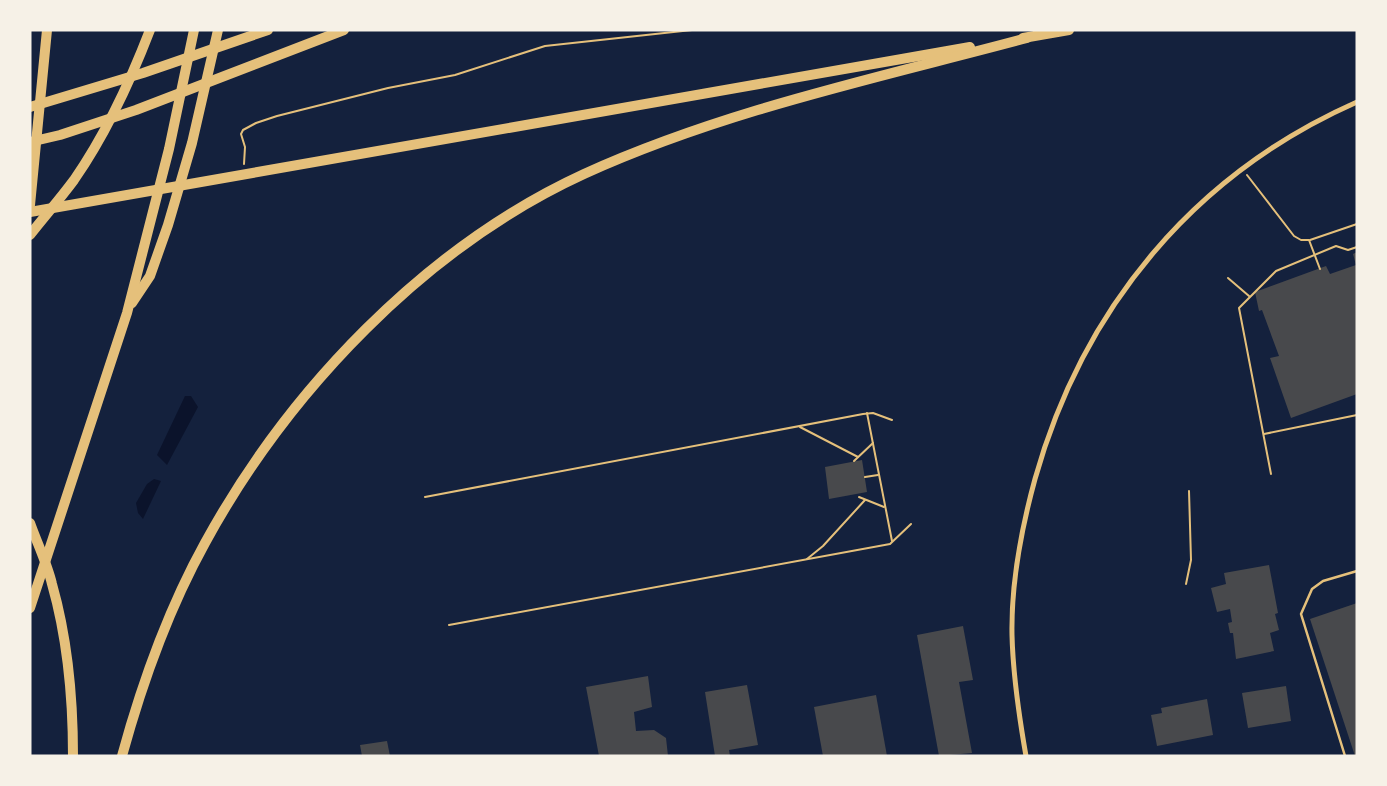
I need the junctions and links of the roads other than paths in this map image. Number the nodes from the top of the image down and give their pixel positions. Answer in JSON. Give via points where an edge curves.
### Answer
{"nodes":[{"id":1,"x":47,"y":30,"type":"edge"},
{"id":2,"x":194,"y":30,"type":"edge"},
{"id":3,"x":218,"y":30,"type":"edge"},
{"id":4,"x":268,"y":30,"type":"edge"},
{"id":5,"x":344,"y":30,"type":"edge"},
{"id":6,"x":1069,"y":30,"type":"edge"},
{"id":7,"x":150,"y":31,"type":"edge"},
{"id":8,"x":1027,"y":38,"type":"junction"},
{"id":9,"x":1357,"y":102,"type":"edge"},
{"id":10,"x":30,"y":107,"type":"edge"},
{"id":11,"x":30,"y":142,"type":"edge"},
{"id":12,"x":30,"y":205,"type":"edge"},
{"id":13,"x":30,"y":212,"type":"edge"},
{"id":14,"x":30,"y":235,"type":"edge"},
{"id":15,"x":127,"y":313,"type":"junction"},
{"id":16,"x":30,"y":523,"type":"edge"},
{"id":17,"x":1357,"y":571,"type":"edge"},
{"id":18,"x":30,"y":608,"type":"edge"},
{"id":19,"x":73,"y":756,"type":"edge"},
{"id":20,"x":122,"y":756,"type":"edge"},
{"id":21,"x":1026,"y":756,"type":"edge"},
{"id":22,"x":1345,"y":756,"type":"edge"}],
"edges":[{"from":1,"to":12,"type":"highway"},
{"from":2,"to":15,"type":"highway"},
{"from":3,"to":15,"type":"highway","via":[[168,225],[150,276]]},
{"from":4,"to":10,"type":"highway"},
{"from":5,"to":11,"type":"highway","via":[[136,110]]},
{"from":6,"to":8,"type":"highway"},
{"from":7,"to":14,"type":"highway","via":[[96,145]]},
{"from":8,"to":13,"type":"highway"},
{"from":8,"to":20,"type":"highway","via":[[737,116],[659,144],[531,202],[437,267],[351,345],[244,478],[177,599]]},
{"from":9,"to":21,"type":"street","via":[[1242,168],[1176,226],[1128,284],[1060,402],[1025,516],[1014,586],[1013,666]]},
{"from":15,"to":18,"type":"highway"},
{"from":16,"to":19,"type":"highway","via":[[52,583],[65,645]]},
{"from":17,"to":22,"type":"lane","via":[[1312,589],[1301,614]]}]}
